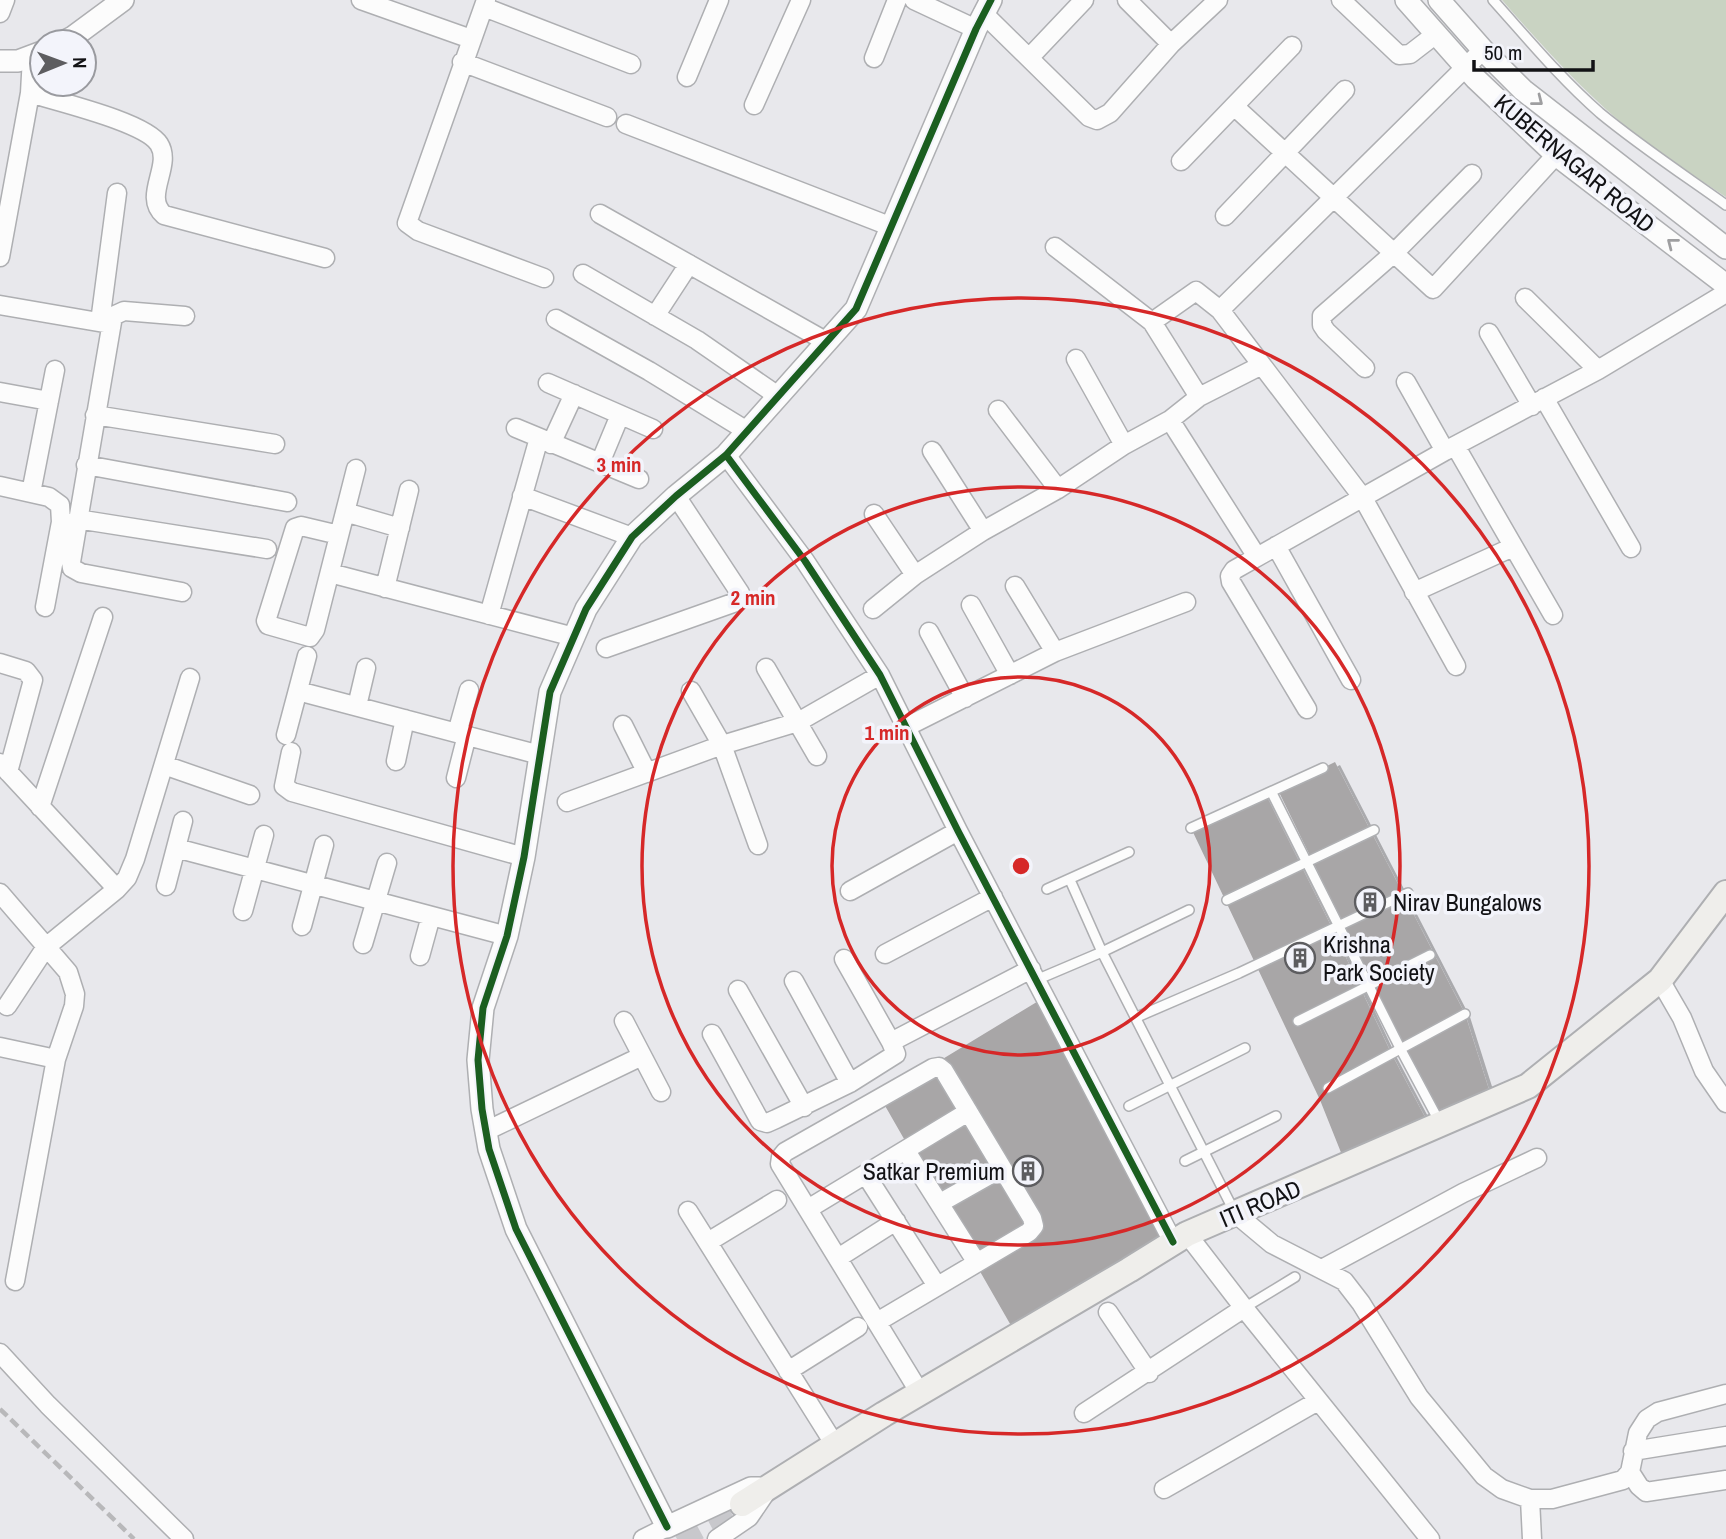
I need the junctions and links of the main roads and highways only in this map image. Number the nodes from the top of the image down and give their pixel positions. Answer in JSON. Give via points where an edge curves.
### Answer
{"nodes":[{"id":1,"x":1726,"y":893,"type":"edge"},
{"id":2,"x":742,"y":1503,"type":"tunnel mouth"}],
"edges":[{"from":1,"to":2,"type":"main road","name":"ITI ROAD","via":[[1660,980],[1528,1086],[1180,1238]]}]}
